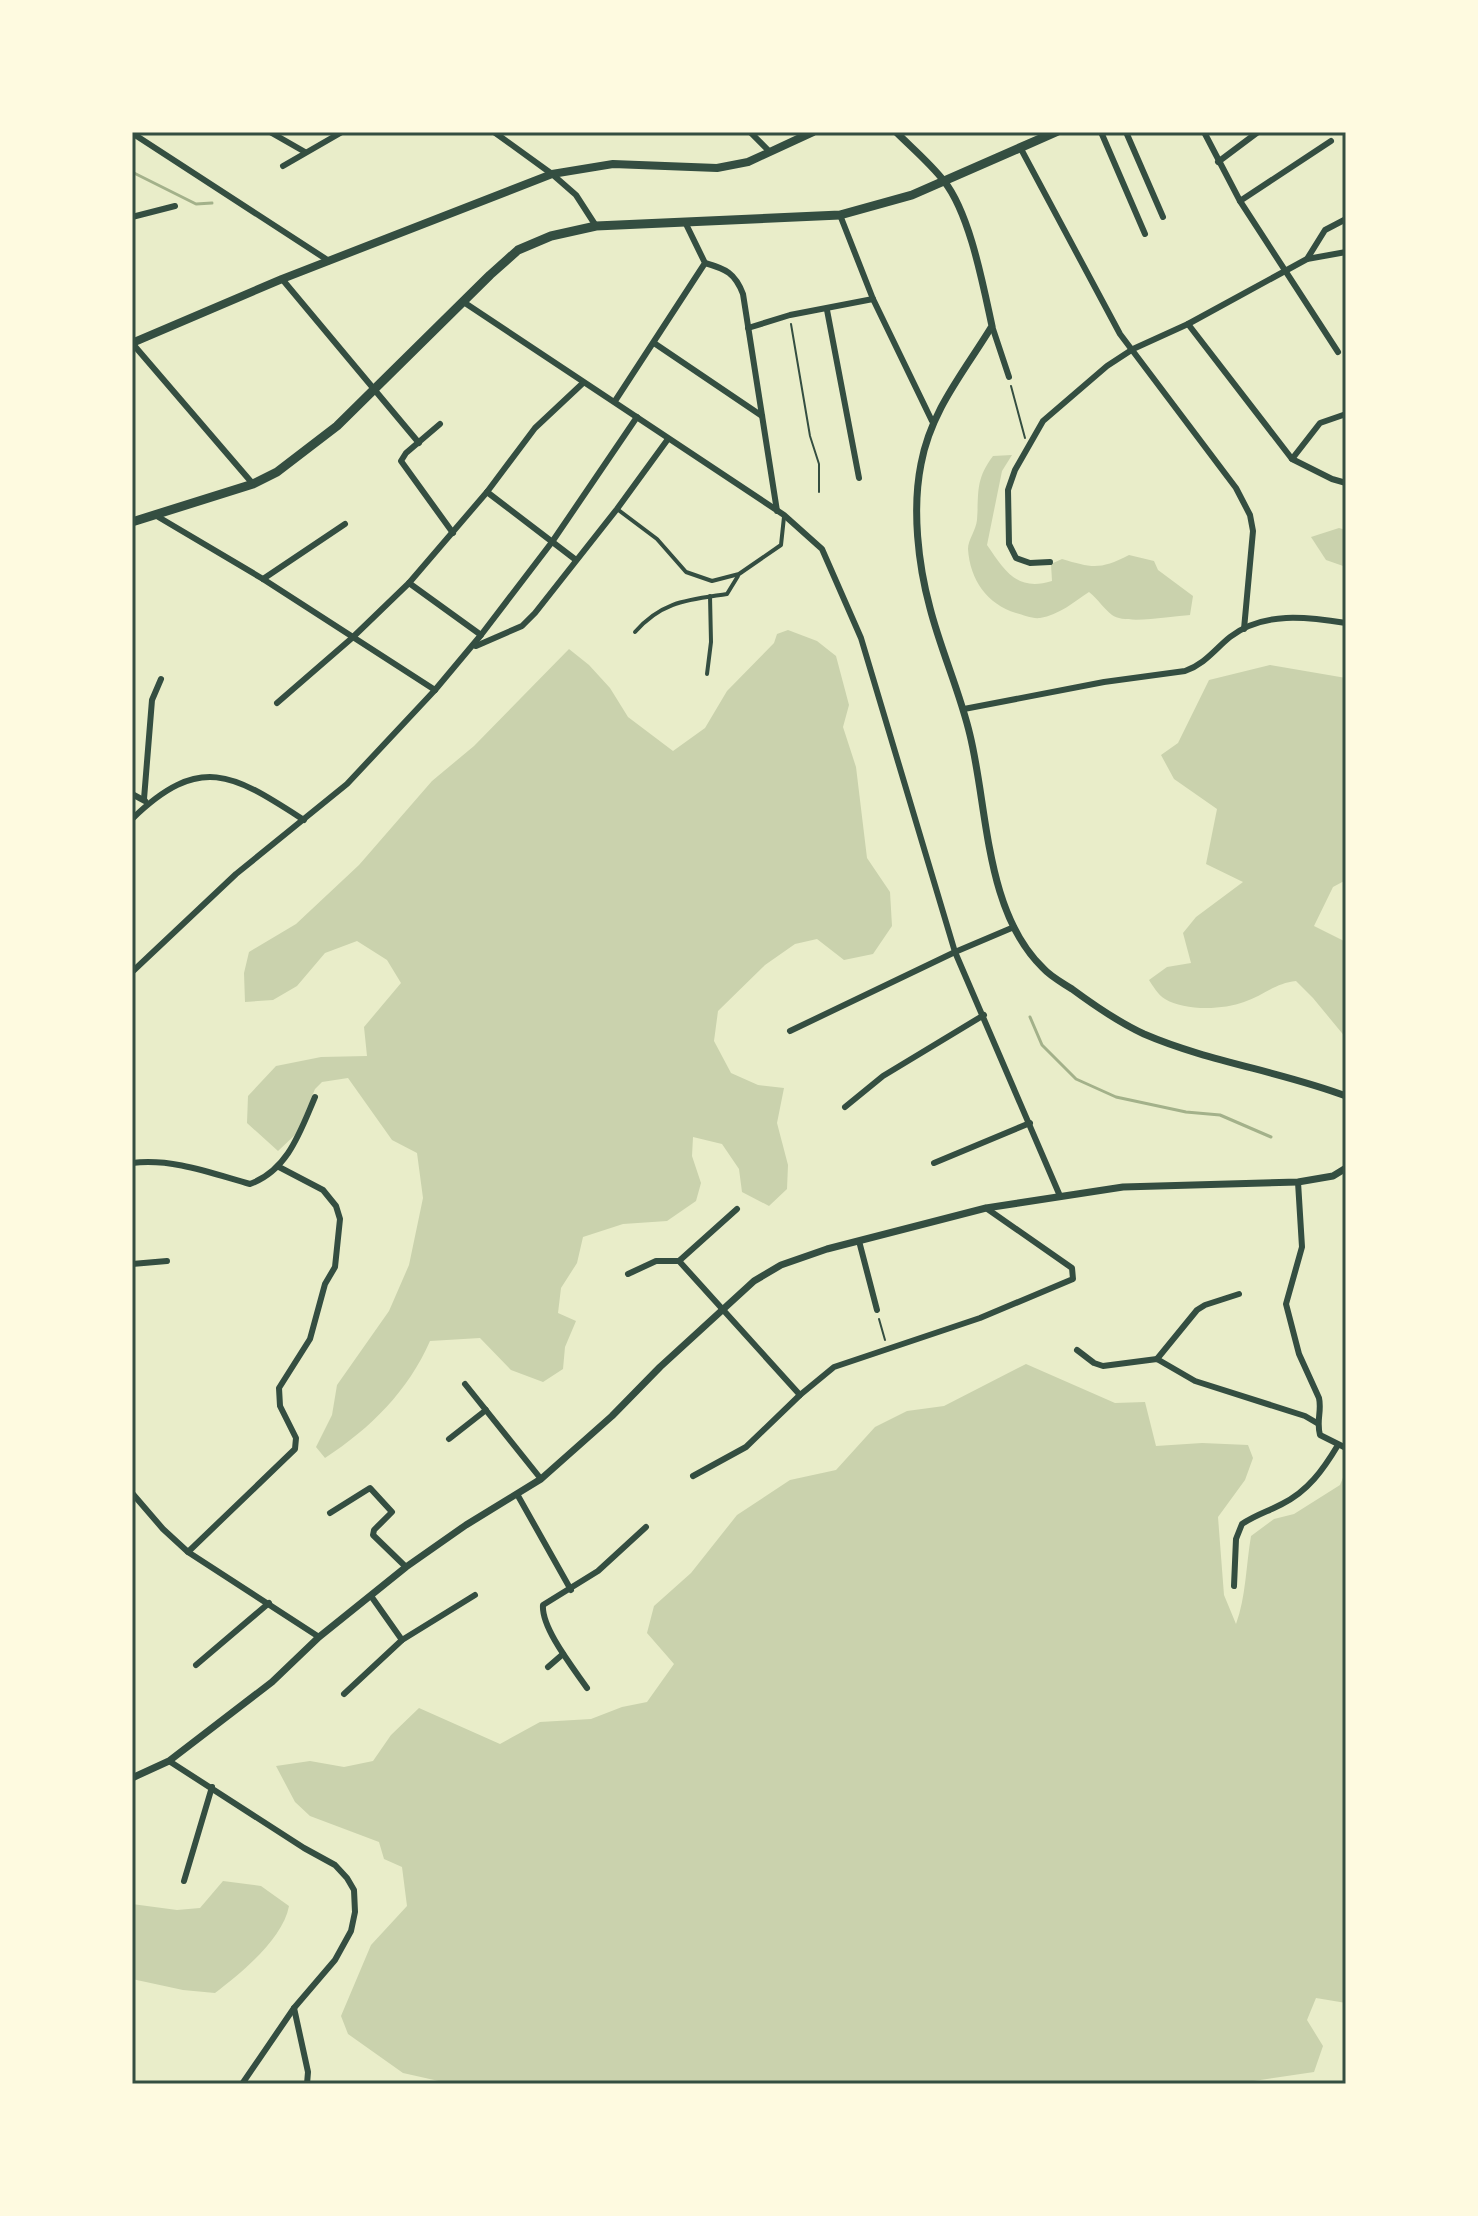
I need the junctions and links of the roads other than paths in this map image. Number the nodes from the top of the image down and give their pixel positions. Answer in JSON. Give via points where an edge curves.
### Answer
{"nodes":[{"id":1,"x":270,"y":132,"type":"edge"},
{"id":2,"x":342,"y":132,"type":"edge"},
{"id":3,"x":494,"y":132,"type":"edge"},
{"id":4,"x":750,"y":132,"type":"edge"},
{"id":5,"x":813,"y":132,"type":"edge"},
{"id":6,"x":896,"y":132,"type":"edge"},
{"id":7,"x":1056,"y":132,"type":"edge"},
{"id":8,"x":1101,"y":132,"type":"edge"},
{"id":9,"x":1126,"y":132,"type":"edge"},
{"id":10,"x":1204,"y":132,"type":"edge"},
{"id":11,"x":1258,"y":132,"type":"edge"},
{"id":12,"x":132,"y":133,"type":"edge"},
{"id":13,"x":1331,"y":141,"type":"dead end"},
{"id":14,"x":1021,"y":149,"type":"junction"},
{"id":15,"x":305,"y":152,"type":"junction"},
{"id":16,"x":771,"y":152,"type":"junction"},
{"id":17,"x":1218,"y":162,"type":"junction"},
{"id":18,"x":283,"y":166,"type":"dead end"},
{"id":19,"x":552,"y":174,"type":"junction"},
{"id":20,"x":945,"y":182,"type":"junction"},
{"id":21,"x":1240,"y":201,"type":"junction"},
{"id":22,"x":175,"y":206,"type":"dead end"},
{"id":23,"x":840,"y":215,"type":"junction"},
{"id":24,"x":132,"y":217,"type":"edge"},
{"id":25,"x":1163,"y":217,"type":"dead end"},
{"id":26,"x":1346,"y":219,"type":"edge"},
{"id":27,"x":685,"y":222,"type":"junction"},
{"id":28,"x":596,"y":226,"type":"junction"},
{"id":29,"x":1145,"y":234,"type":"dead end"},
{"id":30,"x":1346,"y":252,"type":"edge"},
{"id":31,"x":1307,"y":259,"type":"junction"},
{"id":32,"x":329,"y":261,"type":"junction"},
{"id":33,"x":705,"y":263,"type":"junction"},
{"id":34,"x":1286,"y":269,"type":"junction"},
{"id":35,"x":282,"y":279,"type":"junction"},
{"id":36,"x":873,"y":299,"type":"junction"},
{"id":37,"x":462,"y":301,"type":"junction"},
{"id":38,"x":827,"y":310,"type":"junction"},
{"id":39,"x":1188,"y":324,"type":"junction"},
{"id":40,"x":992,"y":326,"type":"junction"},
{"id":41,"x":748,"y":328,"type":"junction"},
{"id":42,"x":132,"y":343,"type":"edge"},
{"id":43,"x":654,"y":343,"type":"junction"},
{"id":44,"x":1133,"y":349,"type":"junction"},
{"id":45,"x":1338,"y":352,"type":"dead end"},
{"id":46,"x":1009,"y":377,"type":"road end"},
{"id":47,"x":583,"y":383,"type":"junction"},
{"id":48,"x":375,"y":390,"type":"junction"},
{"id":49,"x":615,"y":401,"type":"junction"},
{"id":50,"x":1346,"y":414,"type":"edge"},
{"id":51,"x":762,"y":416,"type":"junction"},
{"id":52,"x":637,"y":417,"type":"junction"},
{"id":53,"x":932,"y":421,"type":"junction"},
{"id":54,"x":440,"y":424,"type":"dead end"},
{"id":55,"x":668,"y":439,"type":"junction"},
{"id":56,"x":419,"y":443,"type":"junction"},
{"id":57,"x":1292,"y":459,"type":"junction"},
{"id":58,"x":859,"y":478,"type":"dead end"},
{"id":59,"x":1346,"y":483,"type":"edge"},
{"id":60,"x":253,"y":484,"type":"junction"},
{"id":61,"x":487,"y":492,"type":"junction"},
{"id":62,"x":617,"y":509,"type":"junction"},
{"id":63,"x":777,"y":511,"type":"junction"},
{"id":64,"x":155,"y":515,"type":"junction"},
{"id":65,"x":784,"y":515,"type":"junction"},
{"id":66,"x":132,"y":522,"type":"edge"},
{"id":67,"x":345,"y":524,"type":"dead end"},
{"id":68,"x":453,"y":533,"type":"junction"},
{"id":69,"x":552,"y":542,"type":"junction"},
{"id":70,"x":576,"y":560,"type":"junction"},
{"id":71,"x":1050,"y":562,"type":"dead end"},
{"id":72,"x":739,"y":574,"type":"junction"},
{"id":73,"x":263,"y":579,"type":"junction"},
{"id":74,"x":409,"y":583,"type":"junction"},
{"id":75,"x":710,"y":596,"type":"junction"},
{"id":76,"x":1346,"y":623,"type":"edge"},
{"id":77,"x":1244,"y":629,"type":"junction"},
{"id":78,"x":635,"y":632,"type":"dead end"},
{"id":79,"x":481,"y":635,"type":"junction"},
{"id":80,"x":352,"y":638,"type":"junction"},
{"id":81,"x":471,"y":648,"type":"junction"},
{"id":82,"x":707,"y":674,"type":"dead end"},
{"id":83,"x":161,"y":679,"type":"dead end"},
{"id":84,"x":435,"y":690,"type":"junction"},
{"id":85,"x":277,"y":703,"type":"dead end"},
{"id":86,"x":964,"y":709,"type":"junction"},
{"id":87,"x":132,"y":794,"type":"edge"},
{"id":88,"x":145,"y":802,"type":"junction"},
{"id":89,"x":132,"y":819,"type":"edge"},
{"id":90,"x":304,"y":820,"type":"junction"},
{"id":91,"x":1014,"y":927,"type":"junction"},
{"id":92,"x":955,"y":952,"type":"junction"},
{"id":93,"x":132,"y":972,"type":"edge"},
{"id":94,"x":984,"y":1015,"type":"junction"},
{"id":95,"x":790,"y":1031,"type":"dead end"},
{"id":96,"x":1346,"y":1096,"type":"edge"},
{"id":97,"x":315,"y":1097,"type":"dead end"},
{"id":98,"x":845,"y":1107,"type":"dead end"},
{"id":99,"x":1030,"y":1123,"type":"junction"},
{"id":100,"x":132,"y":1163,"type":"edge"},
{"id":101,"x":934,"y":1163,"type":"dead end"},
{"id":102,"x":279,"y":1167,"type":"junction"},
{"id":103,"x":1346,"y":1168,"type":"edge"},
{"id":104,"x":1298,"y":1182,"type":"junction"},
{"id":105,"x":1060,"y":1196,"type":"junction"},
{"id":106,"x":986,"y":1208,"type":"junction"},
{"id":107,"x":737,"y":1209,"type":"dead end"},
{"id":108,"x":859,"y":1241,"type":"junction"},
{"id":109,"x":167,"y":1261,"type":"dead end"},
{"id":110,"x":679,"y":1261,"type":"junction"},
{"id":111,"x":132,"y":1264,"type":"edge"},
{"id":112,"x":628,"y":1274,"type":"dead end"},
{"id":113,"x":1239,"y":1294,"type":"dead end"},
{"id":114,"x":721,"y":1310,"type":"junction"},
{"id":115,"x":877,"y":1310,"type":"road end"},
{"id":116,"x":1077,"y":1350,"type":"dead end"},
{"id":117,"x":1157,"y":1359,"type":"junction"},
{"id":118,"x":465,"y":1384,"type":"dead end"},
{"id":119,"x":800,"y":1395,"type":"junction"},
{"id":120,"x":486,"y":1410,"type":"junction"},
{"id":121,"x":1317,"y":1423,"type":"junction"},
{"id":122,"x":449,"y":1439,"type":"dead end"},
{"id":123,"x":1338,"y":1445,"type":"junction"},
{"id":124,"x":1346,"y":1448,"type":"edge"},
{"id":125,"x":693,"y":1476,"type":"dead end"},
{"id":126,"x":541,"y":1479,"type":"junction"},
{"id":127,"x":132,"y":1493,"type":"edge"},
{"id":128,"x":517,"y":1494,"type":"junction"},
{"id":129,"x":330,"y":1513,"type":"dead end"},
{"id":130,"x":646,"y":1527,"type":"dead end"},
{"id":131,"x":188,"y":1552,"type":"junction"},
{"id":132,"x":406,"y":1567,"type":"junction"},
{"id":133,"x":1234,"y":1586,"type":"dead end"},
{"id":134,"x":571,"y":1590,"type":"junction"},
{"id":135,"x":475,"y":1595,"type":"dead end"},
{"id":136,"x":371,"y":1596,"type":"junction"},
{"id":137,"x":269,"y":1603,"type":"junction"},
{"id":138,"x":319,"y":1637,"type":"junction"},
{"id":139,"x":402,"y":1640,"type":"junction"},
{"id":140,"x":563,"y":1654,"type":"junction"},
{"id":141,"x":196,"y":1665,"type":"dead end"},
{"id":142,"x":548,"y":1667,"type":"dead end"},
{"id":143,"x":587,"y":1688,"type":"dead end"},
{"id":144,"x":344,"y":1694,"type":"dead end"},
{"id":145,"x":169,"y":1761,"type":"junction"},
{"id":146,"x":132,"y":1778,"type":"edge"},
{"id":147,"x":212,"y":1787,"type":"junction"},
{"id":148,"x":184,"y":1881,"type":"dead end"},
{"id":149,"x":294,"y":2008,"type":"junction"},
{"id":150,"x":242,"y":2084,"type":"edge"},
{"id":151,"x":307,"y":2084,"type":"edge"}],
"edges":[{"from":1,"to":15,"type":"street"},
{"from":2,"to":15,"type":"street"},
{"from":3,"to":19,"type":"street"},
{"from":4,"to":16,"type":"street"},
{"from":5,"to":16,"type":"main road"},
{"from":6,"to":20,"type":"street"},
{"from":7,"to":14,"type":"main road"},
{"from":8,"to":29,"type":"street"},
{"from":9,"to":25,"type":"street"},
{"from":10,"to":17,"type":"street"},
{"from":11,"to":17,"type":"street"},
{"from":12,"to":32,"type":"street"},
{"from":13,"to":21,"type":"street"},
{"from":14,"to":20,"type":"main road"},
{"from":14,"to":44,"type":"street","via":[[1120,334]]},
{"from":15,"to":18,"type":"street"},
{"from":16,"to":19,"type":"main road","via":[[717,168],[613,164]]},
{"from":17,"to":21,"type":"street"},
{"from":19,"to":28,"type":"street","via":[[576,195]]},
{"from":19,"to":32,"type":"main road"},
{"from":20,"to":23,"type":"main road"},
{"from":20,"to":40,"type":"street","via":[[975,251]]},
{"from":21,"to":34,"type":"street"},
{"from":22,"to":24,"type":"street"},
{"from":23,"to":27,"type":"main road"},
{"from":23,"to":36,"type":"street"},
{"from":26,"to":31,"type":"street","via":[[1325,230]]},
{"from":27,"to":28,"type":"main road"},
{"from":27,"to":33,"type":"street"},
{"from":28,"to":37,"type":"main road","via":[[518,250]]},
{"from":30,"to":31,"type":"street"},
{"from":31,"to":34,"type":"street"},
{"from":32,"to":35,"type":"main road"},
{"from":33,"to":41,"type":"street","via":[[729,270],[738,280]]},
{"from":33,"to":43,"type":"street"},
{"from":34,"to":39,"type":"street"},
{"from":34,"to":45,"type":"street"},
{"from":35,"to":42,"type":"main road"},
{"from":35,"to":48,"type":"street"},
{"from":36,"to":38,"type":"street"},
{"from":36,"to":53,"type":"street"},
{"from":37,"to":47,"type":"street"},
{"from":37,"to":48,"type":"main road"},
{"from":38,"to":41,"type":"street"},
{"from":38,"to":58,"type":"street"},
{"from":39,"to":44,"type":"street"},
{"from":39,"to":57,"type":"street"},
{"from":40,"to":46,"type":"street"},
{"from":40,"to":53,"type":"street"},
{"from":41,"to":51,"type":"street"},
{"from":42,"to":60,"type":"street"},
{"from":43,"to":49,"type":"street"},
{"from":43,"to":51,"type":"street"},
{"from":44,"to":71,"type":"street","via":[[1043,421],[1015,470],[1008,490],[1011,552],[1022,561]]},
{"from":44,"to":77,"type":"street","via":[[1236,488],[1250,515]]},
{"from":47,"to":49,"type":"street"},
{"from":47,"to":61,"type":"street","via":[[535,428]]},
{"from":48,"to":56,"type":"street"},
{"from":48,"to":60,"type":"main road","via":[[303,453]]},
{"from":49,"to":52,"type":"street"},
{"from":50,"to":57,"type":"street","via":[[1320,423]]},
{"from":51,"to":63,"type":"street"},
{"from":52,"to":55,"type":"street"},
{"from":52,"to":69,"type":"street"},
{"from":53,"to":86,"type":"street","via":[[917,498],[923,571],[929,607]]},
{"from":54,"to":56,"type":"street"},
{"from":55,"to":62,"type":"street"},
{"from":55,"to":63,"type":"street"},
{"from":56,"to":68,"type":"street","via":[[402,458],[402,465]]},
{"from":57,"to":59,"type":"street"},
{"from":60,"to":64,"type":"main road"},
{"from":61,"to":68,"type":"street"},
{"from":61,"to":69,"type":"street"},
{"from":62,"to":70,"type":"street"},
{"from":62,"to":72,"type":"street","via":[[657,539],[686,572],[712,581]]},
{"from":63,"to":65,"type":"street"},
{"from":64,"to":66,"type":"main road"},
{"from":64,"to":73,"type":"street"},
{"from":65,"to":72,"type":"street","via":[[781,545]]},
{"from":65,"to":92,"type":"street","via":[[822,549],[861,638]]},
{"from":67,"to":73,"type":"street"},
{"from":68,"to":74,"type":"street"},
{"from":69,"to":70,"type":"street"},
{"from":69,"to":79,"type":"street"},
{"from":70,"to":81,"type":"street","via":[[522,626]]},
{"from":72,"to":75,"type":"street","via":[[727,594]]},
{"from":73,"to":80,"type":"street"},
{"from":74,"to":79,"type":"street"},
{"from":74,"to":80,"type":"street"},
{"from":75,"to":78,"type":"street","via":[[670,604]]},
{"from":75,"to":82,"type":"street"},
{"from":76,"to":77,"type":"street","via":[[1304,616]]},
{"from":77,"to":86,"type":"street","via":[[1185,671]]},
{"from":79,"to":81,"type":"street"},
{"from":80,"to":84,"type":"street"},
{"from":80,"to":85,"type":"street"},
{"from":81,"to":84,"type":"street"},
{"from":83,"to":88,"type":"street","via":[[152,700]]},
{"from":84,"to":90,"type":"street","via":[[347,784]]},
{"from":86,"to":91,"type":"street","via":[[997,883]]},
{"from":87,"to":88,"type":"street"},
{"from":88,"to":89,"type":"street"},
{"from":88,"to":90,"type":"street","via":[[184,782],[220,776],[238,780]]},
{"from":90,"to":93,"type":"street","via":[[236,874]]},
{"from":91,"to":92,"type":"street"},
{"from":91,"to":96,"type":"street","via":[[1043,969],[1143,1033]]},
{"from":92,"to":94,"type":"street"},
{"from":92,"to":95,"type":"street"},
{"from":94,"to":98,"type":"street","via":[[883,1076]]},
{"from":94,"to":99,"type":"street"},
{"from":97,"to":102,"type":"street"},
{"from":99,"to":101,"type":"street"},
{"from":99,"to":105,"type":"street"},
{"from":100,"to":102,"type":"street","via":[[171,1163],[250,1184]]},
{"from":102,"to":131,"type":"street","via":[[323,1190],[340,1219],[335,1267],[310,1339],[279,1388],[295,1449]]},
{"from":103,"to":104,"type":"street","via":[[1333,1176]]},
{"from":104,"to":105,"type":"street","via":[[1123,1187]]},
{"from":104,"to":121,"type":"street","via":[[1302,1247],[1286,1304],[1299,1354],[1321,1405]]},
{"from":105,"to":106,"type":"street"},
{"from":106,"to":108,"type":"street"},
{"from":106,"to":119,"type":"street","via":[[1072,1268],[1073,1279],[980,1318],[834,1367]]},
{"from":107,"to":110,"type":"street"},
{"from":108,"to":114,"type":"street","via":[[781,1265]]},
{"from":108,"to":115,"type":"street"},
{"from":109,"to":111,"type":"street"},
{"from":110,"to":112,"type":"street","via":[[656,1261]]},
{"from":110,"to":114,"type":"street"},
{"from":113,"to":117,"type":"street","via":[[1197,1310]]},
{"from":114,"to":119,"type":"street"},
{"from":114,"to":126,"type":"street"},
{"from":116,"to":117,"type":"street","via":[[1103,1366]]},
{"from":117,"to":121,"type":"street","via":[[1195,1381]]},
{"from":118,"to":120,"type":"street"},
{"from":119,"to":125,"type":"street","via":[[746,1447]]},
{"from":120,"to":122,"type":"street"},
{"from":120,"to":126,"type":"street"},
{"from":121,"to":123,"type":"street","via":[[1320,1435]]},
{"from":123,"to":124,"type":"street"},
{"from":123,"to":133,"type":"street","via":[[1303,1491],[1242,1524],[1236,1539]]},
{"from":126,"to":128,"type":"street"},
{"from":127,"to":131,"type":"street"},
{"from":128,"to":132,"type":"street"},
{"from":128,"to":134,"type":"street"},
{"from":129,"to":132,"type":"street","via":[[370,1488],[392,1512],[373,1535]]},
{"from":130,"to":134,"type":"street"},
{"from":131,"to":137,"type":"street"},
{"from":132,"to":136,"type":"street"},
{"from":134,"to":140,"type":"street","via":[[542,1609]]},
{"from":135,"to":139,"type":"street"},
{"from":136,"to":138,"type":"street"},
{"from":136,"to":139,"type":"street"},
{"from":137,"to":138,"type":"street"},
{"from":137,"to":141,"type":"street"},
{"from":138,"to":145,"type":"street","via":[[272,1682]]},
{"from":139,"to":144,"type":"street"},
{"from":140,"to":142,"type":"street"},
{"from":140,"to":143,"type":"street"},
{"from":145,"to":146,"type":"street"},
{"from":145,"to":147,"type":"street"},
{"from":147,"to":148,"type":"street"},
{"from":147,"to":149,"type":"street","via":[[335,1865],[354,1890],[351,1931],[335,1960]]},
{"from":149,"to":150,"type":"street"},
{"from":149,"to":151,"type":"street"}]}
